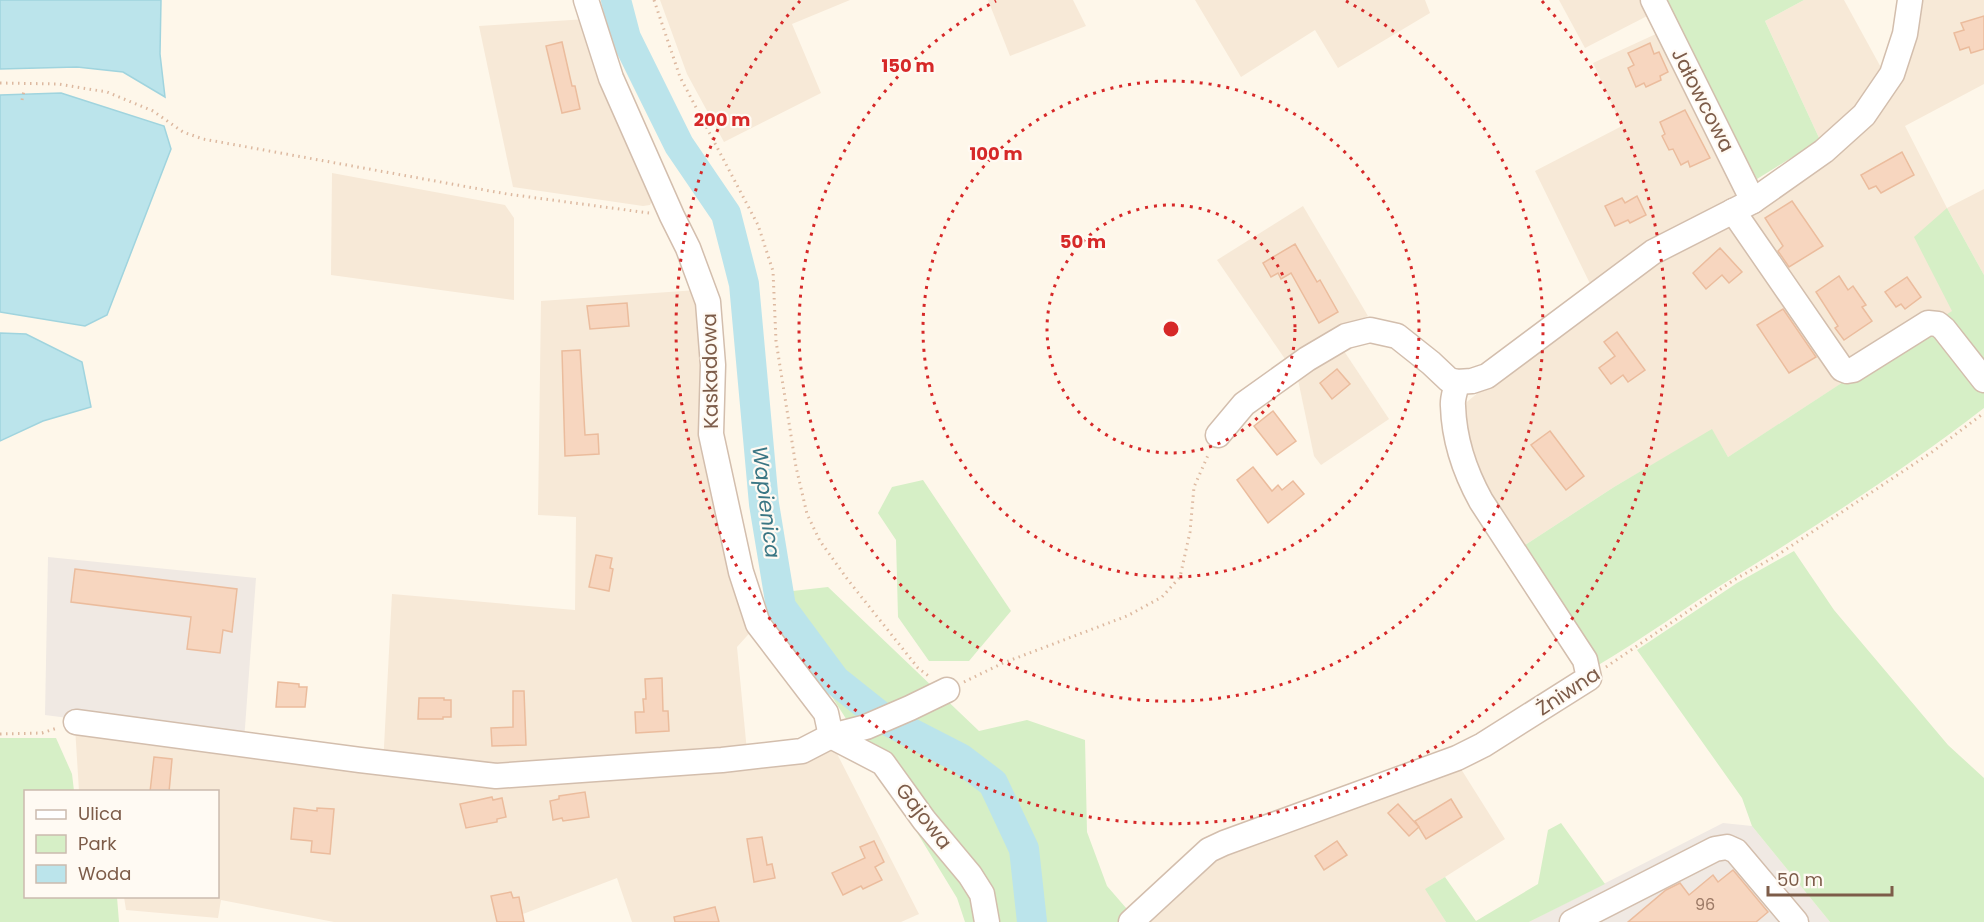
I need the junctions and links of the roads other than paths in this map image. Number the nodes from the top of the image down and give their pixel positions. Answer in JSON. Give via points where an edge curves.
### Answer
{"nodes":[{"id":1,"x":586,"y":0,"type":"edge"},
{"id":2,"x":1653,"y":0,"type":"edge"},
{"id":3,"x":1910,"y":0,"type":"edge"},
{"id":4,"x":1743,"y":206,"type":"junction"},
{"id":5,"x":1984,"y":380,"type":"edge"},
{"id":6,"x":1457,"y":382,"type":"junction"},
{"id":7,"x":1218,"y":435,"type":"road end"},
{"id":8,"x":947,"y":690,"type":"road end"},
{"id":9,"x":76,"y":722,"type":"road end"},
{"id":10,"x":831,"y":736,"type":"junction"},
{"id":11,"x":987,"y":922,"type":"edge"},
{"id":12,"x":1131,"y":922,"type":"edge"},
{"id":13,"x":1572,"y":922,"type":"edge"},
{"id":14,"x":1796,"y":922,"type":"edge"}],
"edges":[{"from":1,"to":10,"type":"street","name":"Kaskadowa","via":[[611,78],[688,248],[708,302],[713,365],[711,434],[741,572],[758,624],[826,713]]},
{"from":2,"to":4,"type":"street","name":"Jałowcowa"},
{"from":3,"to":4,"type":"street","via":[[1905,34],[1892,74],[1864,116],[1824,151]]},
{"from":4,"to":5,"type":"street","name":"Jałowcowa","via":[[1842,369],[1853,370],[1928,322],[1944,329]]},
{"from":4,"to":6,"type":"street","via":[[1653,252],[1487,376]]},
{"from":6,"to":7,"type":"street","via":[[1449,380],[1397,336],[1370,330],[1346,336],[1307,359],[1244,404]]},
{"from":6,"to":12,"type":"street","name":"Żniwna","via":[[1452,404],[1469,478],[1480,501],[1585,660],[1589,678],[1457,758],[1209,850]]},
{"from":8,"to":10,"type":"street","via":[[866,727]]},
{"from":9,"to":10,"type":"street","via":[[496,776],[802,751]]},
{"from":10,"to":11,"type":"street","name":"Gajowa","via":[[883,762],[924,820],[970,874],[982,894]]},
{"from":13,"to":14,"type":"street","via":[[1715,849],[1727,847],[1736,851]]}]}
